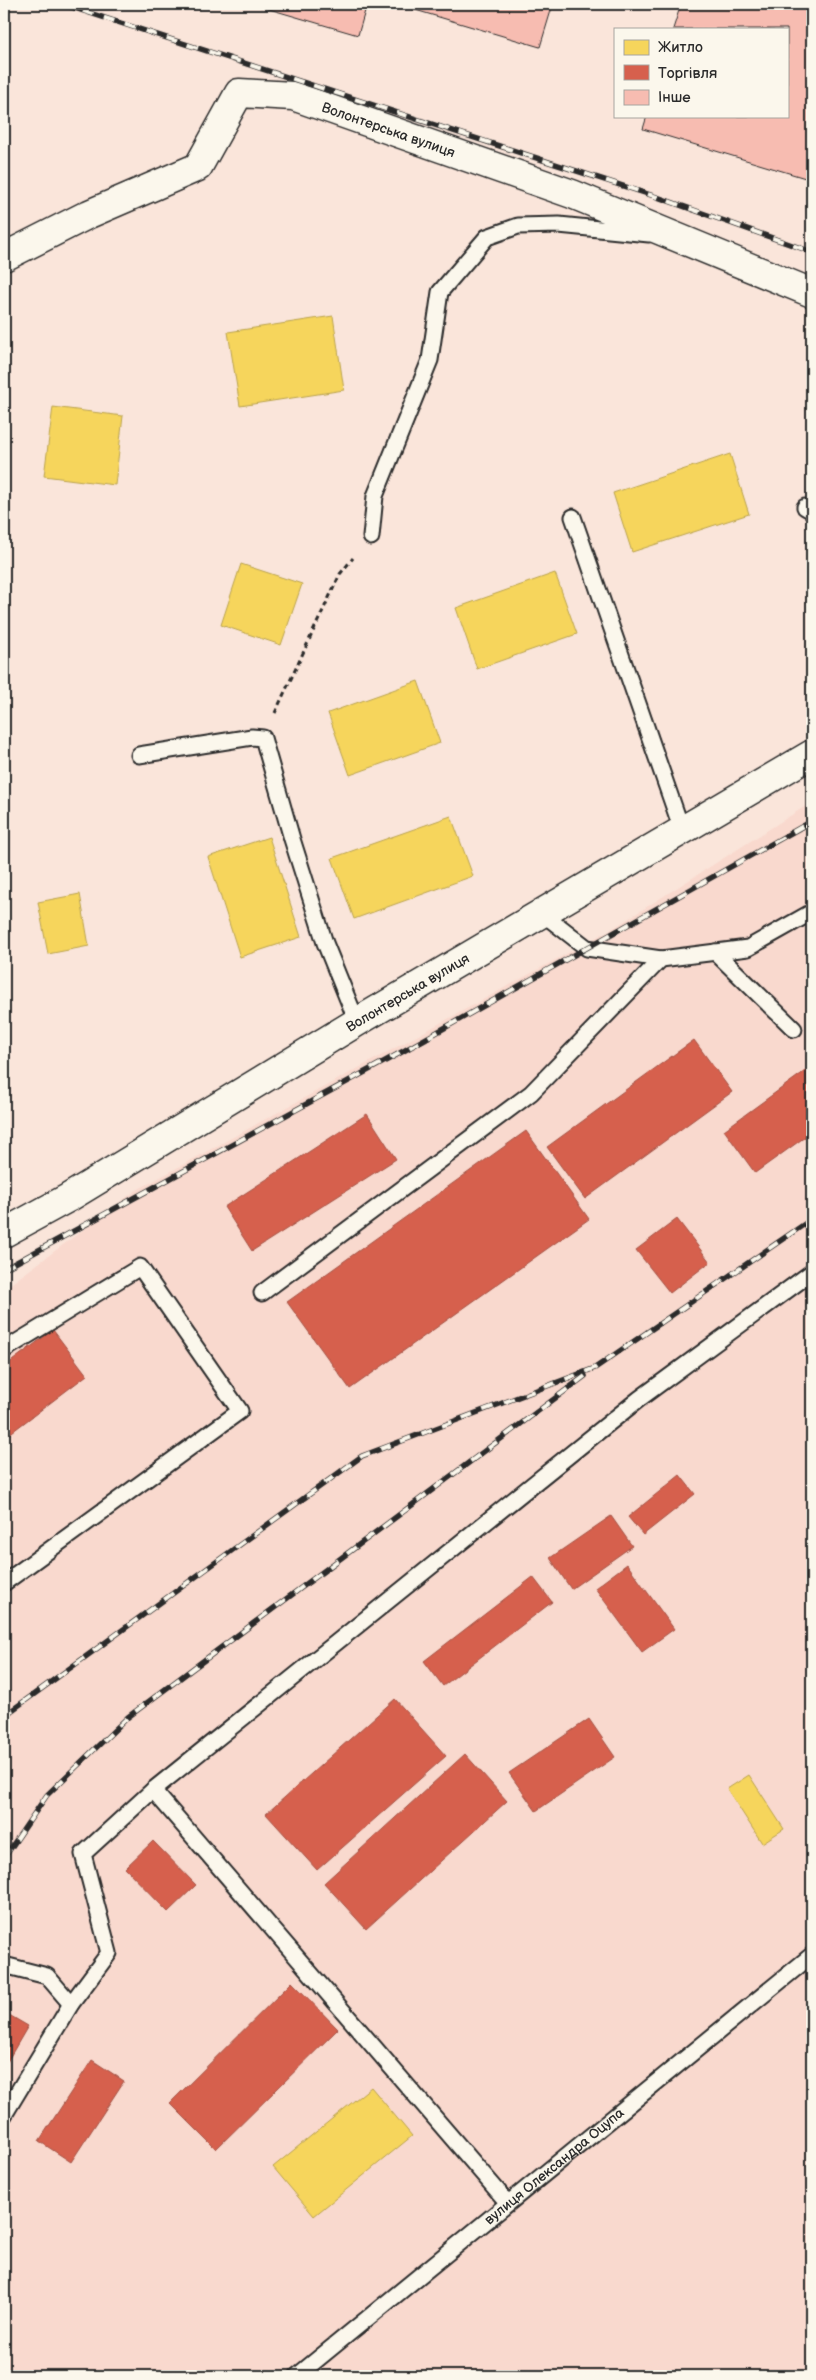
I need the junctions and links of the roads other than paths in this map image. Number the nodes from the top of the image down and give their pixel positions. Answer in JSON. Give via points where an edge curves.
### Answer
{"nodes":[{"id":1,"x":681,"y":238,"type":"junction"},
{"id":2,"x":4,"y":257,"type":"edge"},
{"id":3,"x":812,"y":293,"type":"edge"},
{"id":4,"x":573,"y":517,"type":"dead end"},
{"id":5,"x":371,"y":537,"type":"road end"},
{"id":6,"x":812,"y":754,"type":"edge"},
{"id":7,"x":138,"y":755,"type":"dead end"},
{"id":8,"x":682,"y":830,"type":"junction"},
{"id":9,"x":812,"y":912,"type":"edge"},
{"id":10,"x":542,"y":913,"type":"junction"},
{"id":11,"x":715,"y":952,"type":"junction"},
{"id":12,"x":661,"y":958,"type":"junction"},
{"id":13,"x":357,"y":1022,"type":"junction"},
{"id":14,"x":794,"y":1029,"type":"dead end"},
{"id":15,"x":4,"y":1233,"type":"edge"},
{"id":16,"x":812,"y":1272,"type":"edge"},
{"id":17,"x":262,"y":1293,"type":"dead end"},
{"id":18,"x":4,"y":1350,"type":"edge"},
{"id":19,"x":4,"y":1583,"type":"edge"},
{"id":20,"x":153,"y":1790,"type":"junction"},
{"id":21,"x":812,"y":1955,"type":"edge"},
{"id":22,"x":4,"y":1965,"type":"edge"},
{"id":23,"x":71,"y":2004,"type":"junction"},
{"id":24,"x":4,"y":2115,"type":"edge"},
{"id":25,"x":508,"y":2203,"type":"junction"},
{"id":26,"x":297,"y":2376,"type":"edge"}],
"edges":[{"from":1,"to":2,"type":"street","name":"Волонтерська вулиця","via":[[572,194],[293,96],[239,94],[198,167],[89,214]]},
{"from":1,"to":3,"type":"street","name":"Волонтерська вулиця"},
{"from":1,"to":5,"type":"lane","via":[[559,225],[518,226],[487,236],[440,292],[430,360],[375,496]]},
{"from":4,"to":8,"type":"lane"},
{"from":6,"to":8,"type":"street","name":"Волонтерська вулиця"},
{"from":7,"to":13,"type":"lane","via":[[263,738],[325,943]]},
{"from":8,"to":10,"type":"street","name":"Волонтерська вулиця"},
{"from":9,"to":11,"type":"lane","via":[[748,948]]},
{"from":10,"to":12,"type":"lane","via":[[587,948]]},
{"from":10,"to":13,"type":"street","name":"Волонтерська вулиця"},
{"from":11,"to":12,"type":"lane"},
{"from":11,"to":14,"type":"lane"},
{"from":12,"to":17,"type":"lane","via":[[531,1093]]},
{"from":13,"to":15,"type":"street","name":"Волонтерська вулиця","via":[[68,1198]]},
{"from":16,"to":20,"type":"lane","via":[[639,1399]]},
{"from":18,"to":19,"type":"lane","via":[[140,1267],[240,1411]]},
{"from":20,"to":23,"type":"lane","via":[[83,1854],[109,1953]]},
{"from":20,"to":25,"type":"lane"},
{"from":21,"to":25,"type":"lane","name":"вулиця Олександра Оцупа"},
{"from":22,"to":23,"type":"lane","via":[[47,1976]]},
{"from":23,"to":24,"type":"lane"},
{"from":25,"to":26,"type":"lane","name":"вулиця Олександра Оцупа"}]}
